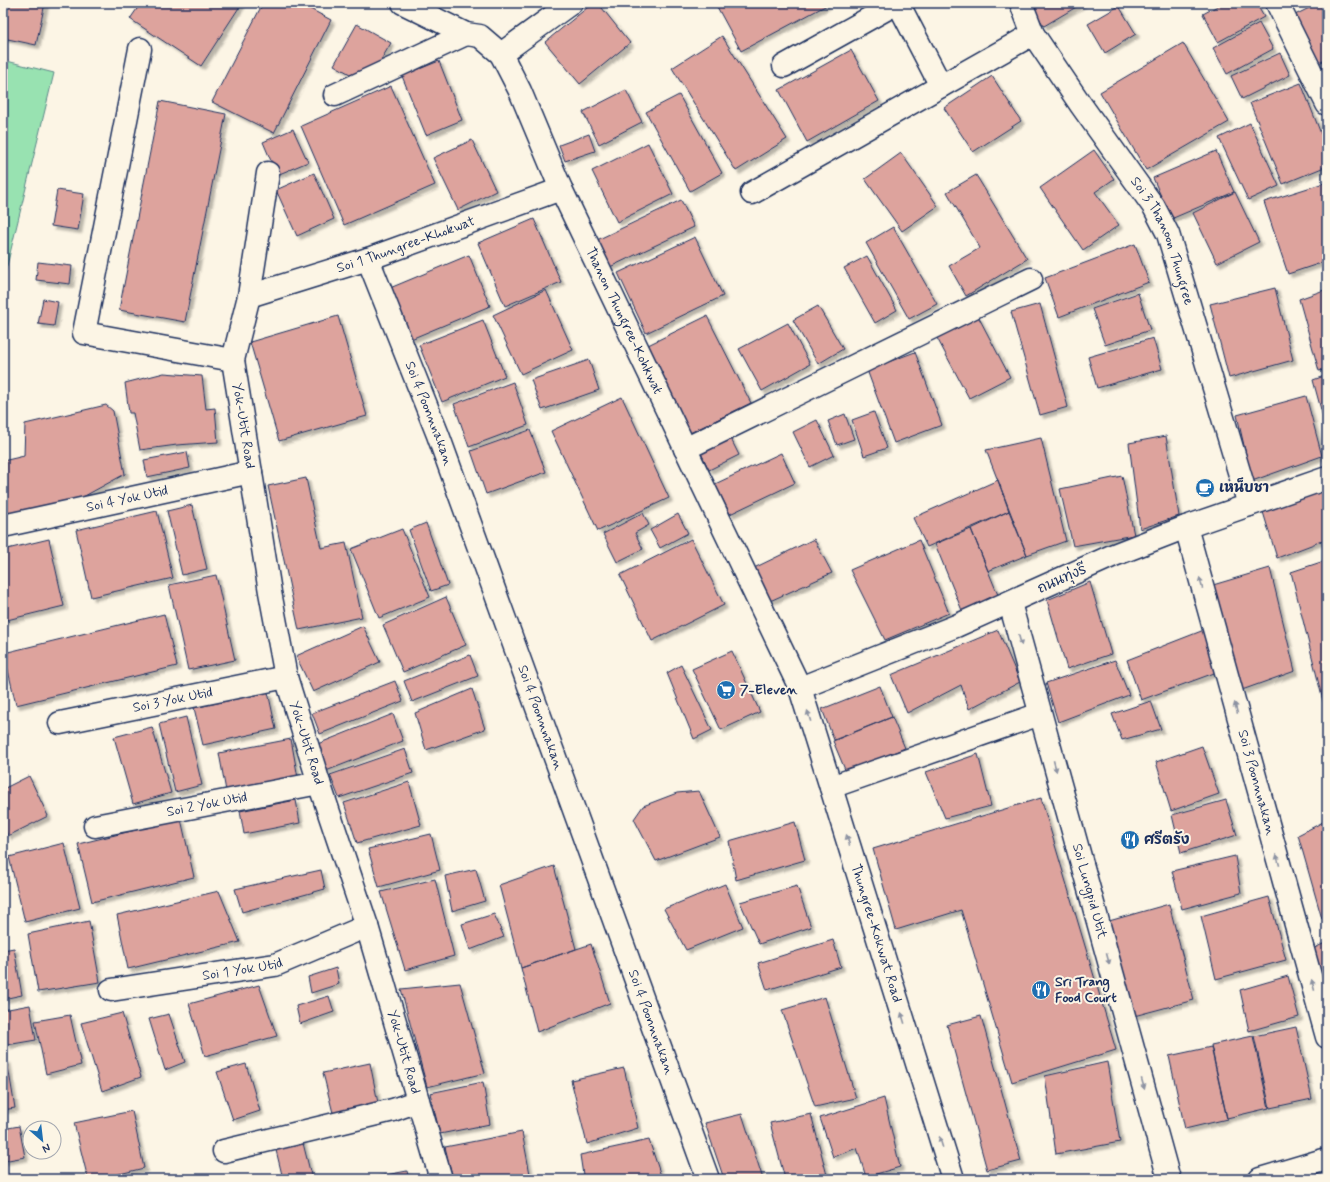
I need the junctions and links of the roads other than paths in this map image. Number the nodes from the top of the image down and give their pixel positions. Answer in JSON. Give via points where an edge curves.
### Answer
{"nodes":[{"id":1,"x":403,"y":3,"type":"edge"},
{"id":2,"x":571,"y":3,"type":"edge"},
{"id":3,"x":898,"y":3,"type":"edge"},
{"id":4,"x":1021,"y":3,"type":"edge"},
{"id":5,"x":1277,"y":3,"type":"edge"},
{"id":6,"x":466,"y":34,"type":"junction"},
{"id":7,"x":1033,"y":34,"type":"junction"},
{"id":8,"x":140,"y":48,"type":"dead end"},
{"id":9,"x":501,"y":54,"type":"junction"},
{"id":10,"x":784,"y":66,"type":"dead end"},
{"id":11,"x":941,"y":86,"type":"junction"},
{"id":12,"x":335,"y":95,"type":"dead end"},
{"id":13,"x":1327,"y":104,"type":"edge"},
{"id":14,"x":268,"y":173,"type":"dead end"},
{"id":15,"x":561,"y":188,"type":"junction"},
{"id":16,"x":752,"y":194,"type":"dead end"},
{"id":17,"x":368,"y":259,"type":"junction"},
{"id":18,"x":1031,"y":279,"type":"dead end"},
{"id":19,"x":249,"y":296,"type":"junction"},
{"id":20,"x":233,"y":360,"type":"junction"},
{"id":21,"x":685,"y":448,"type":"junction"},
{"id":22,"x":251,"y":472,"type":"junction"},
{"id":23,"x":1327,"y":478,"type":"edge"},
{"id":24,"x":1249,"y":505,"type":"junction"},
{"id":25,"x":3,"y":526,"type":"edge"},
{"id":26,"x":1186,"y":527,"type":"junction"},
{"id":27,"x":1010,"y":603,"type":"junction"},
{"id":28,"x":286,"y":677,"type":"junction"},
{"id":29,"x":800,"y":688,"type":"junction"},
{"id":30,"x":1040,"y":714,"type":"junction"},
{"id":31,"x":60,"y":723,"type":"dead end"},
{"id":32,"x":319,"y":783,"type":"junction"},
{"id":33,"x":831,"y":787,"type":"junction"},
{"id":34,"x":95,"y":826,"type":"dead end"},
{"id":35,"x":367,"y":926,"type":"junction"},
{"id":36,"x":111,"y":990,"type":"dead end"},
{"id":37,"x":1327,"y":1036,"type":"edge"},
{"id":38,"x":418,"y":1101,"type":"junction"},
{"id":39,"x":224,"y":1152,"type":"dead end"},
{"id":40,"x":1327,"y":1159,"type":"edge"},
{"id":41,"x":441,"y":1179,"type":"edge"},
{"id":42,"x":708,"y":1179,"type":"edge"},
{"id":43,"x":953,"y":1179,"type":"edge"},
{"id":44,"x":1169,"y":1179,"type":"edge"},
{"id":45,"x":1260,"y":1179,"type":"edge"}],
"edges":[{"from":1,"to":6,"type":"street","name":"Thanon Thungree-Kohkwat"},
{"from":2,"to":9,"type":"street"},
{"from":3,"to":10,"type":"street"},
{"from":3,"to":11,"type":"street"},
{"from":4,"to":7,"type":"street","name":"Soi 3 Thanoon Thungree"},
{"from":5,"to":13,"type":"street"},
{"from":6,"to":9,"type":"street","name":"Thanon Thungree-Kohkwat","via":[[480,36]]},
{"from":6,"to":12,"type":"street"},
{"from":7,"to":11,"type":"street"},
{"from":7,"to":24,"type":"street","name":"Soi 3 Thanoon Thungree","via":[[1150,200],[1168,234]]},
{"from":8,"to":20,"type":"street","via":[[84,334]]},
{"from":9,"to":15,"type":"street","name":"Thanon Thungree-Kohkwat","via":[[520,91]]},
{"from":11,"to":16,"type":"street"},
{"from":14,"to":19,"type":"street","name":"Yok-Utit Road"},
{"from":15,"to":17,"type":"street","name":"Soi 1 Thungree-Khokwat"},
{"from":15,"to":21,"type":"street","name":"Thanon Thungree-Kohkwat"},
{"from":17,"to":19,"type":"street","name":"Soi 1 Thungree-Khokwat"},
{"from":17,"to":42,"type":"street","name":"Soi 4 Poonnnakan","via":[[438,435]]},
{"from":18,"to":21,"type":"street"},
{"from":19,"to":20,"type":"street","name":"Yok-Utit Road"},
{"from":20,"to":22,"type":"street","name":"Yok-Utit Road"},
{"from":21,"to":29,"type":"street","name":"Thanon Thungree-Kohkwat"},
{"from":22,"to":25,"type":"street","name":"Soi 4 Yok Utid"},
{"from":22,"to":28,"type":"street","name":"Yok-Utit Road"},
{"from":23,"to":24,"type":"street","name":"ถนนทุ่งรี"},
{"from":24,"to":26,"type":"street","name":"ถนนทุ่งรี"},
{"from":26,"to":27,"type":"street","name":"ถนนทุ่งรี"},
{"from":37,"to":26,"type":"street","name":"Soi 3 Poonnnakan","one_way":true},
{"from":27,"to":29,"type":"street","name":"ถนนทุ่งรี"},
{"from":27,"to":30,"type":"street","name":"Soi Lungpid Utit","one_way":true},
{"from":28,"to":31,"type":"street","name":"Soi 3 Yok Utid"},
{"from":28,"to":32,"type":"street","name":"Yok-Utit Road"},
{"from":33,"to":29,"type":"street","name":"Thungree-Kokwat Road","one_way":true},
{"from":30,"to":33,"type":"street"},
{"from":30,"to":44,"type":"street","name":"Soi Lungpid Utit","one_way":true},
{"from":32,"to":34,"type":"street","name":"Soi 2 Yok Utid"},
{"from":32,"to":35,"type":"street","name":"Yok-Utit Road"},
{"from":43,"to":33,"type":"street","name":"Thungree-Kokwat Road","one_way":true},
{"from":35,"to":36,"type":"street","name":"Soi 1 Yok Utid","via":[[275,965]]},
{"from":35,"to":38,"type":"street","name":"Yok-Utit Road"},
{"from":38,"to":39,"type":"street","via":[[393,1110]]},
{"from":38,"to":41,"type":"street","name":"Yok-Utit Road"},
{"from":40,"to":45,"type":"street"}]}
